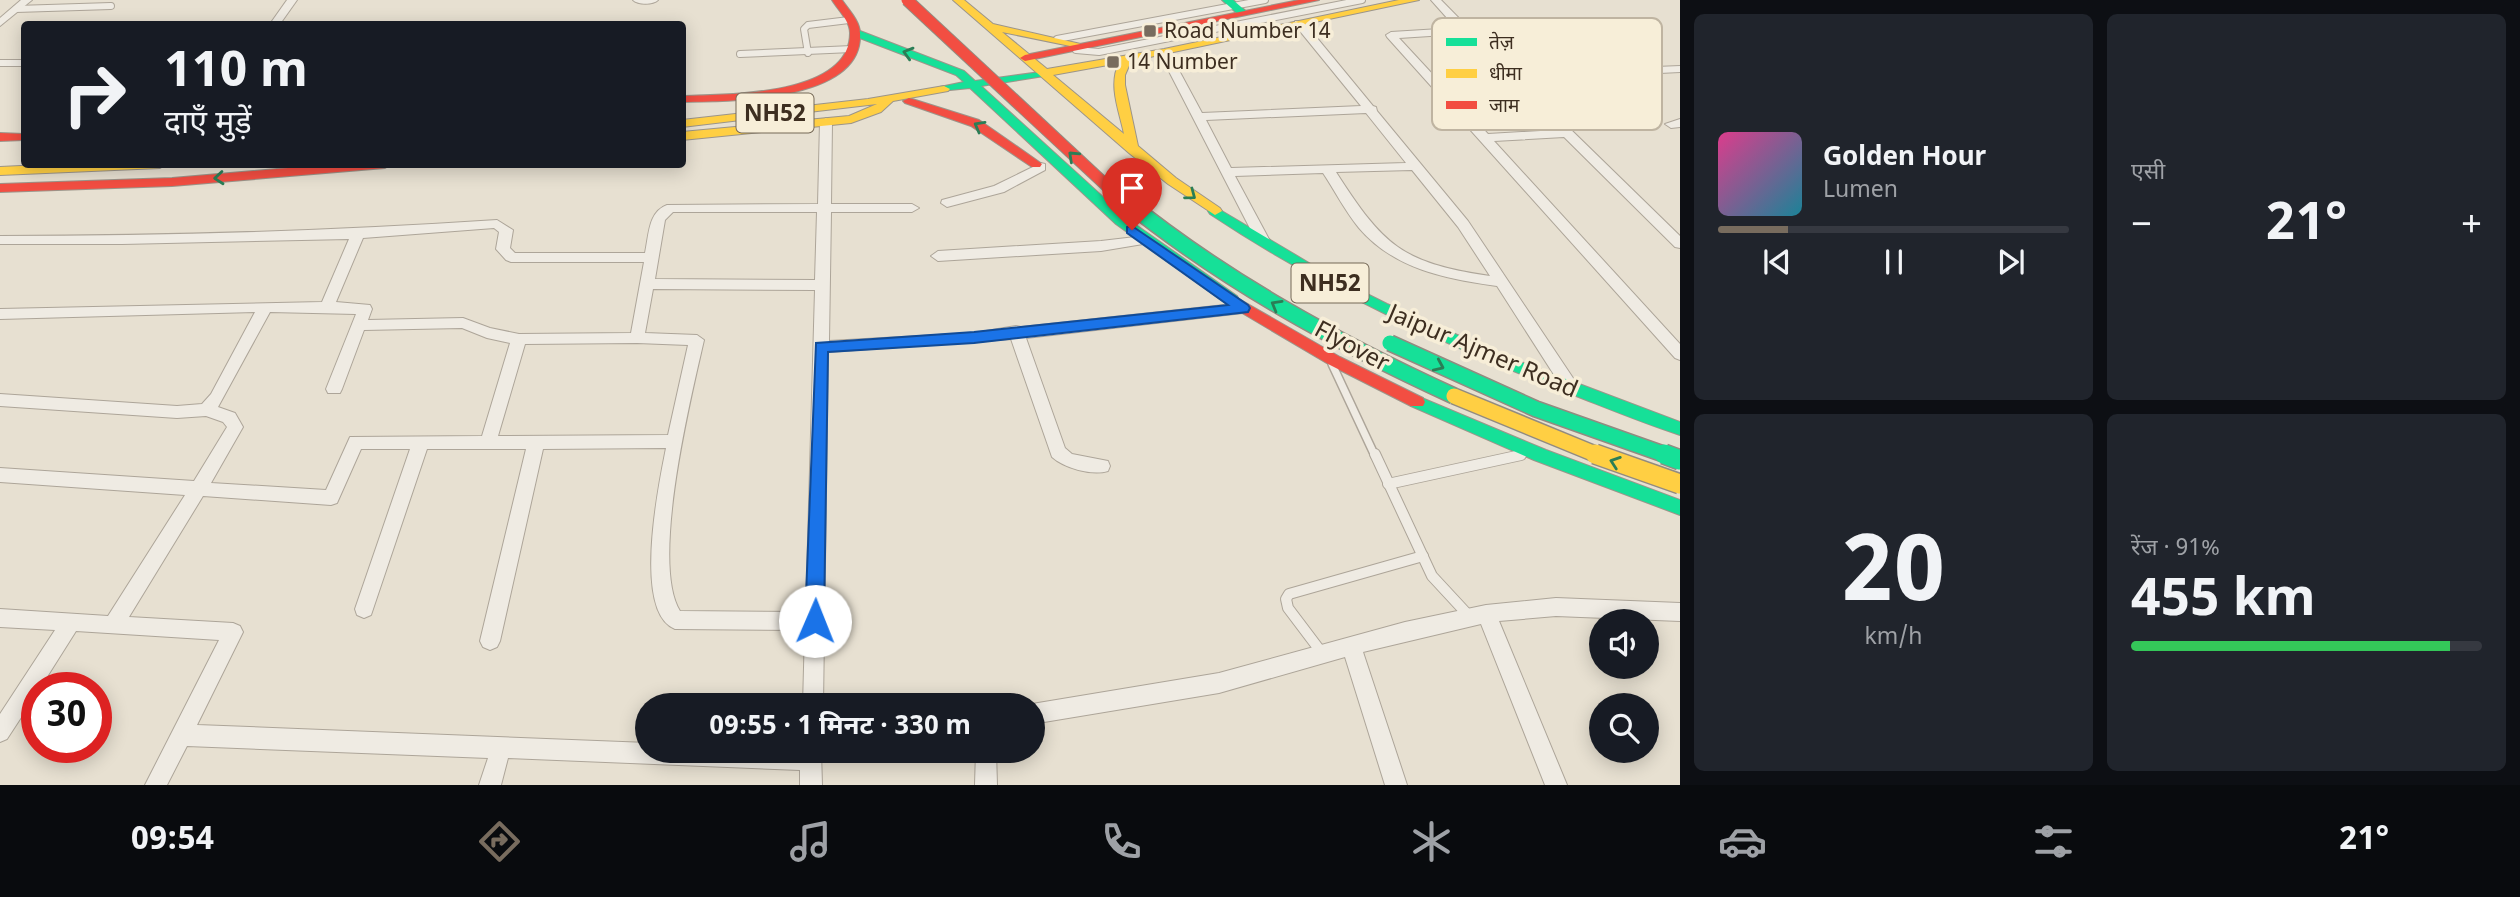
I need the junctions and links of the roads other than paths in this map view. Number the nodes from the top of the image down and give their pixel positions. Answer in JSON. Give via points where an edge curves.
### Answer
{"nodes":[{"id":1,"x":27,"y":0,"type":"edge"},
{"id":2,"x":292,"y":0,"type":"edge"},
{"id":3,"x":638,"y":0,"type":"edge"},
{"id":4,"x":653,"y":0,"type":"edge"},
{"id":5,"x":837,"y":0,"type":"edge"},
{"id":6,"x":907,"y":0,"type":"edge"},
{"id":7,"x":929,"y":0,"type":"edge"},
{"id":8,"x":958,"y":0,"type":"edge"},
{"id":9,"x":1265,"y":0,"type":"edge"},
{"id":10,"x":1314,"y":0,"type":"edge"},
{"id":11,"x":1362,"y":0,"type":"edge"},
{"id":12,"x":1414,"y":0,"type":"edge"},
{"id":13,"x":1436,"y":0,"type":"edge"},
{"id":14,"x":111,"y":6,"type":"dead end"},
{"id":15,"x":1235,"y":6,"type":"edge"},
{"id":16,"x":16,"y":9,"type":"junction"},
{"id":17,"x":1452,"y":18,"type":"edge"},
{"id":18,"x":277,"y":21,"type":"edge"},
{"id":19,"x":0,"y":23,"type":"edge"},
{"id":20,"x":1299,"y":23,"type":"junction"},
{"id":21,"x":989,"y":26,"type":"junction"},
{"id":22,"x":965,"y":32,"type":"dead end"},
{"id":23,"x":1432,"y":33,"type":"edge"},
{"id":24,"x":853,"y":34,"type":"junction"},
{"id":25,"x":1065,"y":45,"type":"junction"},
{"id":26,"x":1099,"y":52,"type":"junction"},
{"id":27,"x":1164,"y":52,"type":"junction"},
{"id":28,"x":740,"y":54,"type":"dead end"},
{"id":29,"x":808,"y":54,"type":"junction"},
{"id":30,"x":1026,"y":58,"type":"junction"},
{"id":31,"x":996,"y":59,"type":"dead end"},
{"id":32,"x":1128,"y":59,"type":"junction"},
{"id":33,"x":0,"y":63,"type":"edge"},
{"id":34,"x":21,"y":63,"type":"edge"},
{"id":35,"x":1081,"y":67,"type":"junction"},
{"id":36,"x":1680,"y":69,"type":"edge"},
{"id":37,"x":1662,"y":70,"type":"edge"},
{"id":38,"x":960,"y":73,"type":"junction"},
{"id":39,"x":1044,"y":73,"type":"junction"},
{"id":40,"x":1432,"y":80,"type":"edge"},
{"id":41,"x":974,"y":85,"type":"junction"},
{"id":42,"x":1036,"y":96,"type":"dead end"},
{"id":43,"x":892,"y":98,"type":"junction"},
{"id":44,"x":686,"y":99,"type":"edge"},
{"id":45,"x":1372,"y":109,"type":"junction"},
{"id":46,"x":686,"y":113,"type":"edge"},
{"id":47,"x":1197,"y":117,"type":"junction"},
{"id":48,"x":826,"y":122,"type":"junction"},
{"id":49,"x":686,"y":124,"type":"edge"},
{"id":50,"x":1477,"y":130,"type":"edge"},
{"id":51,"x":1564,"y":130,"type":"edge"},
{"id":52,"x":1567,"y":133,"type":"junction"},
{"id":53,"x":686,"y":136,"type":"edge"},
{"id":54,"x":0,"y":137,"type":"edge"},
{"id":55,"x":21,"y":137,"type":"edge"},
{"id":56,"x":1484,"y":138,"type":"junction"},
{"id":57,"x":1133,"y":150,"type":"junction"},
{"id":58,"x":0,"y":159,"type":"edge"},
{"id":59,"x":21,"y":159,"type":"edge"},
{"id":60,"x":1416,"y":166,"type":"junction"},
{"id":61,"x":1041,"y":167,"type":"junction"},
{"id":62,"x":69,"y":168,"type":"edge"},
{"id":63,"x":338,"y":168,"type":"edge"},
{"id":64,"x":1328,"y":170,"type":"junction"},
{"id":65,"x":0,"y":171,"type":"edge"},
{"id":66,"x":1226,"y":172,"type":"junction"},
{"id":67,"x":0,"y":188,"type":"edge"},
{"id":68,"x":1098,"y":202,"type":"junction"},
{"id":69,"x":947,"y":203,"type":"dead end"},
{"id":70,"x":824,"y":208,"type":"junction"},
{"id":71,"x":912,"y":208,"type":"dead end"},
{"id":72,"x":358,"y":234,"type":"junction"},
{"id":73,"x":0,"y":240,"type":"edge"},
{"id":74,"x":1144,"y":240,"type":"junction"},
{"id":75,"x":1680,"y":244,"type":"edge"},
{"id":76,"x":1266,"y":247,"type":"junction"},
{"id":77,"x":938,"y":256,"type":"dead end"},
{"id":78,"x":652,"y":257,"type":"junction"},
{"id":79,"x":1501,"y":282,"type":"junction"},
{"id":80,"x":647,"y":284,"type":"junction"},
{"id":81,"x":822,"y":285,"type":"junction"},
{"id":82,"x":265,"y":307,"type":"junction"},
{"id":83,"x":327,"y":307,"type":"junction"},
{"id":84,"x":1243,"y":308,"type":"junction"},
{"id":85,"x":0,"y":314,"type":"edge"},
{"id":86,"x":359,"y":325,"type":"junction"},
{"id":87,"x":1016,"y":331,"type":"junction"},
{"id":88,"x":1370,"y":334,"type":"dead end"},
{"id":89,"x":637,"y":338,"type":"junction"},
{"id":90,"x":519,"y":339,"type":"junction"},
{"id":91,"x":821,"y":347,"type":"junction"},
{"id":92,"x":1680,"y":354,"type":"edge"},
{"id":93,"x":1329,"y":357,"type":"junction"},
{"id":94,"x":1571,"y":388,"type":"junction"},
{"id":95,"x":334,"y":389,"type":"dead end"},
{"id":96,"x":0,"y":400,"type":"edge"},
{"id":97,"x":206,"y":410,"type":"junction"},
{"id":98,"x":1680,"y":429,"type":"edge"},
{"id":99,"x":676,"y":441,"type":"junction"},
{"id":100,"x":422,"y":442,"type":"junction"},
{"id":101,"x":488,"y":442,"type":"junction"},
{"id":102,"x":536,"y":443,"type":"junction"},
{"id":103,"x":1531,"y":452,"type":"junction"},
{"id":104,"x":1680,"y":460,"type":"edge"},
{"id":105,"x":1102,"y":466,"type":"dead end"},
{"id":106,"x":0,"y":475,"type":"edge"},
{"id":107,"x":1388,"y":484,"type":"junction"},
{"id":108,"x":1680,"y":484,"type":"edge"},
{"id":109,"x":197,"y":491,"type":"junction"},
{"id":110,"x":1680,"y":508,"type":"edge"},
{"id":111,"x":1423,"y":556,"type":"junction"},
{"id":112,"x":364,"y":609,"type":"dead end"},
{"id":113,"x":1680,"y":612,"type":"edge"},
{"id":114,"x":1478,"y":615,"type":"junction"},
{"id":115,"x":0,"y":618,"type":"edge"},
{"id":116,"x":815,"y":621,"type":"junction"},
{"id":117,"x":71,"y":622,"type":"junction"},
{"id":118,"x":113,"y":625,"type":"junction"},
{"id":119,"x":490,"y":641,"type":"dead end"},
{"id":120,"x":1351,"y":646,"type":"junction"},
{"id":121,"x":1323,"y":654,"type":"junction"},
{"id":122,"x":813,"y":693,"type":"edge"},
{"id":123,"x":1045,"y":712,"type":"edge"},
{"id":124,"x":0,"y":732,"type":"edge"},
{"id":125,"x":181,"y":736,"type":"junction"},
{"id":126,"x":501,"y":748,"type":"junction"},
{"id":127,"x":635,"y":751,"type":"edge"},
{"id":128,"x":811,"y":763,"type":"edge"},
{"id":129,"x":986,"y":763,"type":"edge"},
{"id":130,"x":156,"y":785,"type":"edge"},
{"id":131,"x":490,"y":785,"type":"edge"},
{"id":132,"x":811,"y":785,"type":"edge"},
{"id":133,"x":986,"y":785,"type":"edge"},
{"id":134,"x":1396,"y":785,"type":"edge"},
{"id":135,"x":1556,"y":785,"type":"edge"}],
"edges":[{"from":1,"to":16,"type":"street"},
{"from":2,"to":18,"type":"street"},
{"from":3,"to":4,"type":"street"},
{"from":5,"to":24,"type":"main road"},
{"from":108,"to":6,"type":"main road","name":"Flyover","one_way":true,"bridge":true,"via":[[1544,436],[1425,383],[1339,340],[1213,267],[1116,195]]},
{"from":7,"to":22,"type":"main road"},
{"from":8,"to":21,"type":"main road","name":"Jaipur Ajmer Road"},
{"from":9,"to":15,"type":"lane"},
{"from":10,"to":15,"type":"main road"},
{"from":11,"to":26,"type":"lane"},
{"from":12,"to":20,"type":"main road"},
{"from":13,"to":17,"type":"street"},
{"from":14,"to":16,"type":"lane"},
{"from":15,"to":25,"type":"main road"},
{"from":15,"to":25,"type":"lane"},
{"from":16,"to":19,"type":"street"},
{"from":20,"to":27,"type":"main road"},
{"from":20,"to":45,"type":"street"},
{"from":21,"to":25,"type":"main road"},
{"from":21,"to":30,"type":"main road","name":"Jaipur Ajmer Road"},
{"from":23,"to":40,"type":"street","via":[[1391,35]]},
{"from":24,"to":29,"type":"lane"},
{"from":24,"to":29,"type":"lane","via":[[808,25],[803,29]]},
{"from":38,"to":24,"type":"main road","one_way":true},
{"from":24,"to":44,"type":"main road","via":[[848,63],[806,86]]},
{"from":25,"to":26,"type":"lane"},
{"from":25,"to":30,"type":"main road"},
{"from":26,"to":35,"type":"lane"},
{"from":27,"to":32,"type":"main road"},
{"from":27,"to":47,"type":"street"},
{"from":28,"to":29,"type":"lane"},
{"from":30,"to":38,"type":"main road","number":"NH52"},
{"from":30,"to":39,"type":"main road","name":"Jaipur Ajmer Road","number":"NH52"},
{"from":31,"to":42,"type":"main road"},
{"from":32,"to":35,"type":"main road"},
{"from":32,"to":57,"type":"main road","via":[[1119,85]]},
{"from":33,"to":34,"type":"lane"},
{"from":35,"to":39,"type":"main road"},
{"from":36,"to":37,"type":"street"},
{"from":38,"to":41,"type":"main road","number":"NH52"},
{"from":38,"to":46,"type":"main road","number":"NH52"},
{"from":39,"to":41,"type":"main road","number":"NH52"},
{"from":39,"to":57,"type":"main road","name":"Jaipur Ajmer Road","number":"NH52"},
{"from":41,"to":43,"type":"main road","number":"NH52"},
{"from":41,"to":68,"type":"main road","number":"NH52"},
{"from":43,"to":48,"type":"main road","via":[[872,113]]},
{"from":43,"to":49,"type":"main road","number":"NH52"},
{"from":61,"to":43,"type":"main road","one_way":true,"via":[[975,123]]},
{"from":45,"to":47,"type":"street"},
{"from":45,"to":60,"type":"street"},
{"from":47,"to":66,"type":"street"},
{"from":48,"to":53,"type":"main road"},
{"from":48,"to":70,"type":"street"},
{"from":50,"to":56,"type":"street"},
{"from":51,"to":52,"type":"street"},
{"from":52,"to":56,"type":"street"},
{"from":52,"to":75,"type":"street"},
{"from":54,"to":55,"type":"main road"},
{"from":56,"to":92,"type":"street"},
{"from":57,"to":76,"type":"main road","name":"Jaipur Ajmer Road","number":"NH52","one_way":true},
{"from":58,"to":59,"type":"main road"},
{"from":60,"to":64,"type":"street"},
{"from":60,"to":79,"type":"street","via":[[1463,224]]},
{"from":61,"to":68,"type":"main road"},
{"from":61,"to":69,"type":"street","via":[[999,189]]},
{"from":62,"to":65,"type":"main road"},
{"from":63,"to":67,"type":"main road","one_way":true,"via":[[172,182]]},
{"from":64,"to":66,"type":"street"},
{"from":64,"to":79,"type":"street","via":[[1381,243],[1439,274]]},
{"from":66,"to":76,"type":"street"},
{"from":68,"to":74,"type":"main road","number":"NH52"},
{"from":70,"to":71,"type":"street"},
{"from":70,"to":78,"type":"street","via":[[672,208],[661,214]]},
{"from":70,"to":81,"type":"street"},
{"from":72,"to":73,"type":"street"},
{"from":72,"to":78,"type":"street","via":[[497,224],[506,230],[503,249],[511,257]]},
{"from":72,"to":83,"type":"street"},
{"from":74,"to":77,"type":"street"},
{"from":74,"to":84,"type":"main road","number":"NH52"},
{"from":76,"to":94,"type":"main road","name":"Jaipur Ajmer Road","number":"NH52","via":[[1381,309]]},
{"from":78,"to":80,"type":"street"},
{"from":79,"to":94,"type":"street"},
{"from":80,"to":81,"type":"street"},
{"from":80,"to":89,"type":"street"},
{"from":81,"to":91,"type":"street"},
{"from":82,"to":83,"type":"street"},
{"from":82,"to":85,"type":"street"},
{"from":82,"to":97,"type":"street"},
{"from":83,"to":86,"type":"street","via":[[365,309]]},
{"from":84,"to":87,"type":"street"},
{"from":84,"to":93,"type":"main road","number":"NH52"},
{"from":86,"to":90,"type":"street","via":[[463,323]]},
{"from":86,"to":95,"type":"street"},
{"from":87,"to":91,"type":"street","via":[[974,338]]},
{"from":87,"to":105,"type":"street","via":[[1058,452],[1067,460]]},
{"from":88,"to":104,"type":"main road","name":"Flyover","one_way":true,"bridge":true,"via":[[1536,409]]},
{"from":89,"to":90,"type":"street"},
{"from":89,"to":99,"type":"street","via":[[697,340]]},
{"from":90,"to":101,"type":"street"},
{"from":91,"to":116,"type":"street"},
{"from":93,"to":103,"type":"main road","number":"NH52"},
{"from":93,"to":107,"type":"lane"},
{"from":94,"to":98,"type":"main road","name":"Jaipur Ajmer Road","number":"NH52"},
{"from":96,"to":97,"type":"street"},
{"from":97,"to":109,"type":"street","via":[[229,417],[234,427]]},
{"from":99,"to":102,"type":"street"},
{"from":99,"to":116,"type":"street","via":[[661,521],[663,599],[668,615],[676,620]]},
{"from":100,"to":101,"type":"street"},
{"from":100,"to":109,"type":"street","via":[[356,442],[331,498]]},
{"from":100,"to":112,"type":"street"},
{"from":101,"to":102,"type":"street"},
{"from":102,"to":119,"type":"street"},
{"from":103,"to":107,"type":"lane"},
{"from":103,"to":110,"type":"main road","number":"NH52"},
{"from":106,"to":109,"type":"street"},
{"from":107,"to":111,"type":"lane"},
{"from":109,"to":118,"type":"street"},
{"from":111,"to":114,"type":"lane","via":[[1432,576]]},
{"from":111,"to":121,"type":"lane","via":[[1289,594],[1288,608]]},
{"from":113,"to":114,"type":"street","via":[[1556,607]]},
{"from":114,"to":120,"type":"street"},
{"from":114,"to":135,"type":"street"},
{"from":115,"to":117,"type":"street"},
{"from":116,"to":122,"type":"street"},
{"from":117,"to":118,"type":"street"},
{"from":117,"to":124,"type":"street"},
{"from":118,"to":125,"type":"street","via":[[233,632]]},
{"from":120,"to":121,"type":"street"},
{"from":120,"to":134,"type":"street"},
{"from":121,"to":123,"type":"street","via":[[1219,683]]},
{"from":125,"to":126,"type":"street"},
{"from":125,"to":130,"type":"street"},
{"from":126,"to":127,"type":"street"},
{"from":126,"to":131,"type":"street"},
{"from":128,"to":132,"type":"street"},
{"from":129,"to":133,"type":"street"}]}
